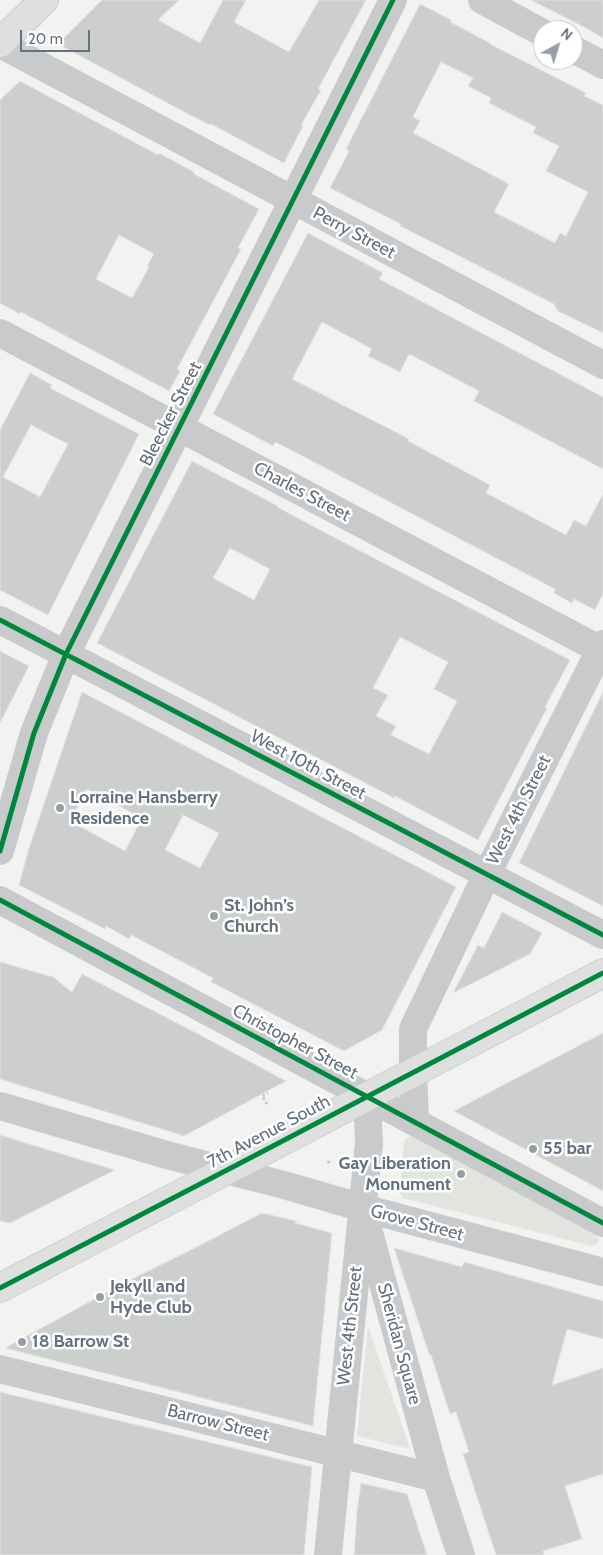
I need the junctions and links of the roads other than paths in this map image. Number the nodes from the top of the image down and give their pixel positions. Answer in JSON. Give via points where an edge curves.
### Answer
{"nodes":[{"id":1,"x":44,"y":0,"type":"edge"},
{"id":2,"x":393,"y":0,"type":"edge"},
{"id":3,"x":482,"y":0,"type":"edge"},
{"id":4,"x":533,"y":28,"type":"edge"},
{"id":5,"x":0,"y":43,"type":"edge"},
{"id":6,"x":583,"y":54,"type":"edge"},
{"id":7,"x":603,"y":65,"type":"edge"},
{"id":8,"x":294,"y":200,"type":"junction"},
{"id":9,"x":0,"y":333,"type":"edge"},
{"id":10,"x":603,"y":365,"type":"edge"},
{"id":11,"x":179,"y":428,"type":"junction"},
{"id":12,"x":0,"y":620,"type":"edge"},
{"id":13,"x":602,"y":648,"type":"edge"},
{"id":14,"x":66,"y":654,"type":"junction"},
{"id":15,"x":34,"y":733,"type":"junction"},
{"id":16,"x":0,"y":789,"type":"edge"},
{"id":17,"x":0,"y":851,"type":"edge"},
{"id":18,"x":487,"y":874,"type":"junction"},
{"id":19,"x":0,"y":900,"type":"edge"},
{"id":20,"x":603,"y":935,"type":"edge"},
{"id":21,"x":603,"y":973,"type":"edge"},
{"id":22,"x":413,"y":1072,"type":"junction"},
{"id":23,"x":367,"y":1097,"type":"junction"},
{"id":24,"x":0,"y":1106,"type":"edge"},
{"id":25,"x":415,"y":1122,"type":"junction"},
{"id":26,"x":224,"y":1171,"type":"junction"},
{"id":27,"x":363,"y":1208,"type":"junction"},
{"id":28,"x":603,"y":1223,"type":"edge"},
{"id":29,"x":603,"y":1272,"type":"edge"},
{"id":30,"x":0,"y":1288,"type":"edge"},
{"id":31,"x":0,"y":1368,"type":"edge"},
{"id":32,"x":337,"y":1453,"type":"junction"},
{"id":33,"x":436,"y":1478,"type":"junction"},
{"id":34,"x":328,"y":1555,"type":"edge"},
{"id":35,"x":461,"y":1555,"type":"edge"}],
"edges":[{"from":1,"to":5,"type":"main road"},
{"from":2,"to":8,"type":"street","name":"Bleecker Street"},
{"from":3,"to":4,"type":"street"},
{"from":5,"to":8,"type":"street","name":"Perry Street"},
{"from":6,"to":7,"type":"street"},
{"from":8,"to":10,"type":"street","name":"Perry Street"},
{"from":8,"to":11,"type":"street","name":"Bleecker Street"},
{"from":9,"to":11,"type":"street","name":"Charles Street"},
{"from":11,"to":13,"type":"street","name":"Charles Street"},
{"from":11,"to":14,"type":"street","name":"Bleecker Street"},
{"from":12,"to":14,"type":"street","name":"West 10th Street"},
{"from":13,"to":18,"type":"street","name":"West 4th Street"},
{"from":14,"to":15,"type":"street","name":"Bleecker Street"},
{"from":14,"to":18,"type":"street","name":"West 10th Street"},
{"from":15,"to":16,"type":"street","name":"Bleecker Street"},
{"from":15,"to":17,"type":"street","name":"Bleecker Street"},
{"from":18,"to":20,"type":"street","name":"West 10th Street"},
{"from":18,"to":22,"type":"street","name":"West 4th Street","via":[[413,1028]]},
{"from":19,"to":23,"type":"street","name":"Christopher Street"},
{"from":21,"to":22,"type":"main road","name":"7th Avenue South"},
{"from":22,"to":23,"type":"main road","name":"7th Avenue South"},
{"from":22,"to":25,"type":"street","name":"West 4th Street"},
{"from":23,"to":25,"type":"street","name":"Christopher Street"},
{"from":23,"to":26,"type":"main road","name":"7th Avenue South"},
{"from":23,"to":27,"type":"street","name":"West 4th Street","via":[[369,1143]]},
{"from":24,"to":26,"type":"street","name":"Grove Street"},
{"from":25,"to":28,"type":"street","name":"Christopher Street"},
{"from":26,"to":27,"type":"street","name":"Grove Street"},
{"from":26,"to":30,"type":"main road","name":"7th Avenue South"},
{"from":27,"to":29,"type":"street","name":"Grove Street"},
{"from":27,"to":32,"type":"street","name":"West 4th Street"},
{"from":27,"to":33,"type":"street","name":"Sheridan Square"},
{"from":31,"to":32,"type":"street","name":"Barrow Street"},
{"from":32,"to":33,"type":"street","name":"Barrow Street"},
{"from":32,"to":34,"type":"street","name":"West 4th Street"},
{"from":33,"to":35,"type":"street","name":"Sheridan Square"}]}
